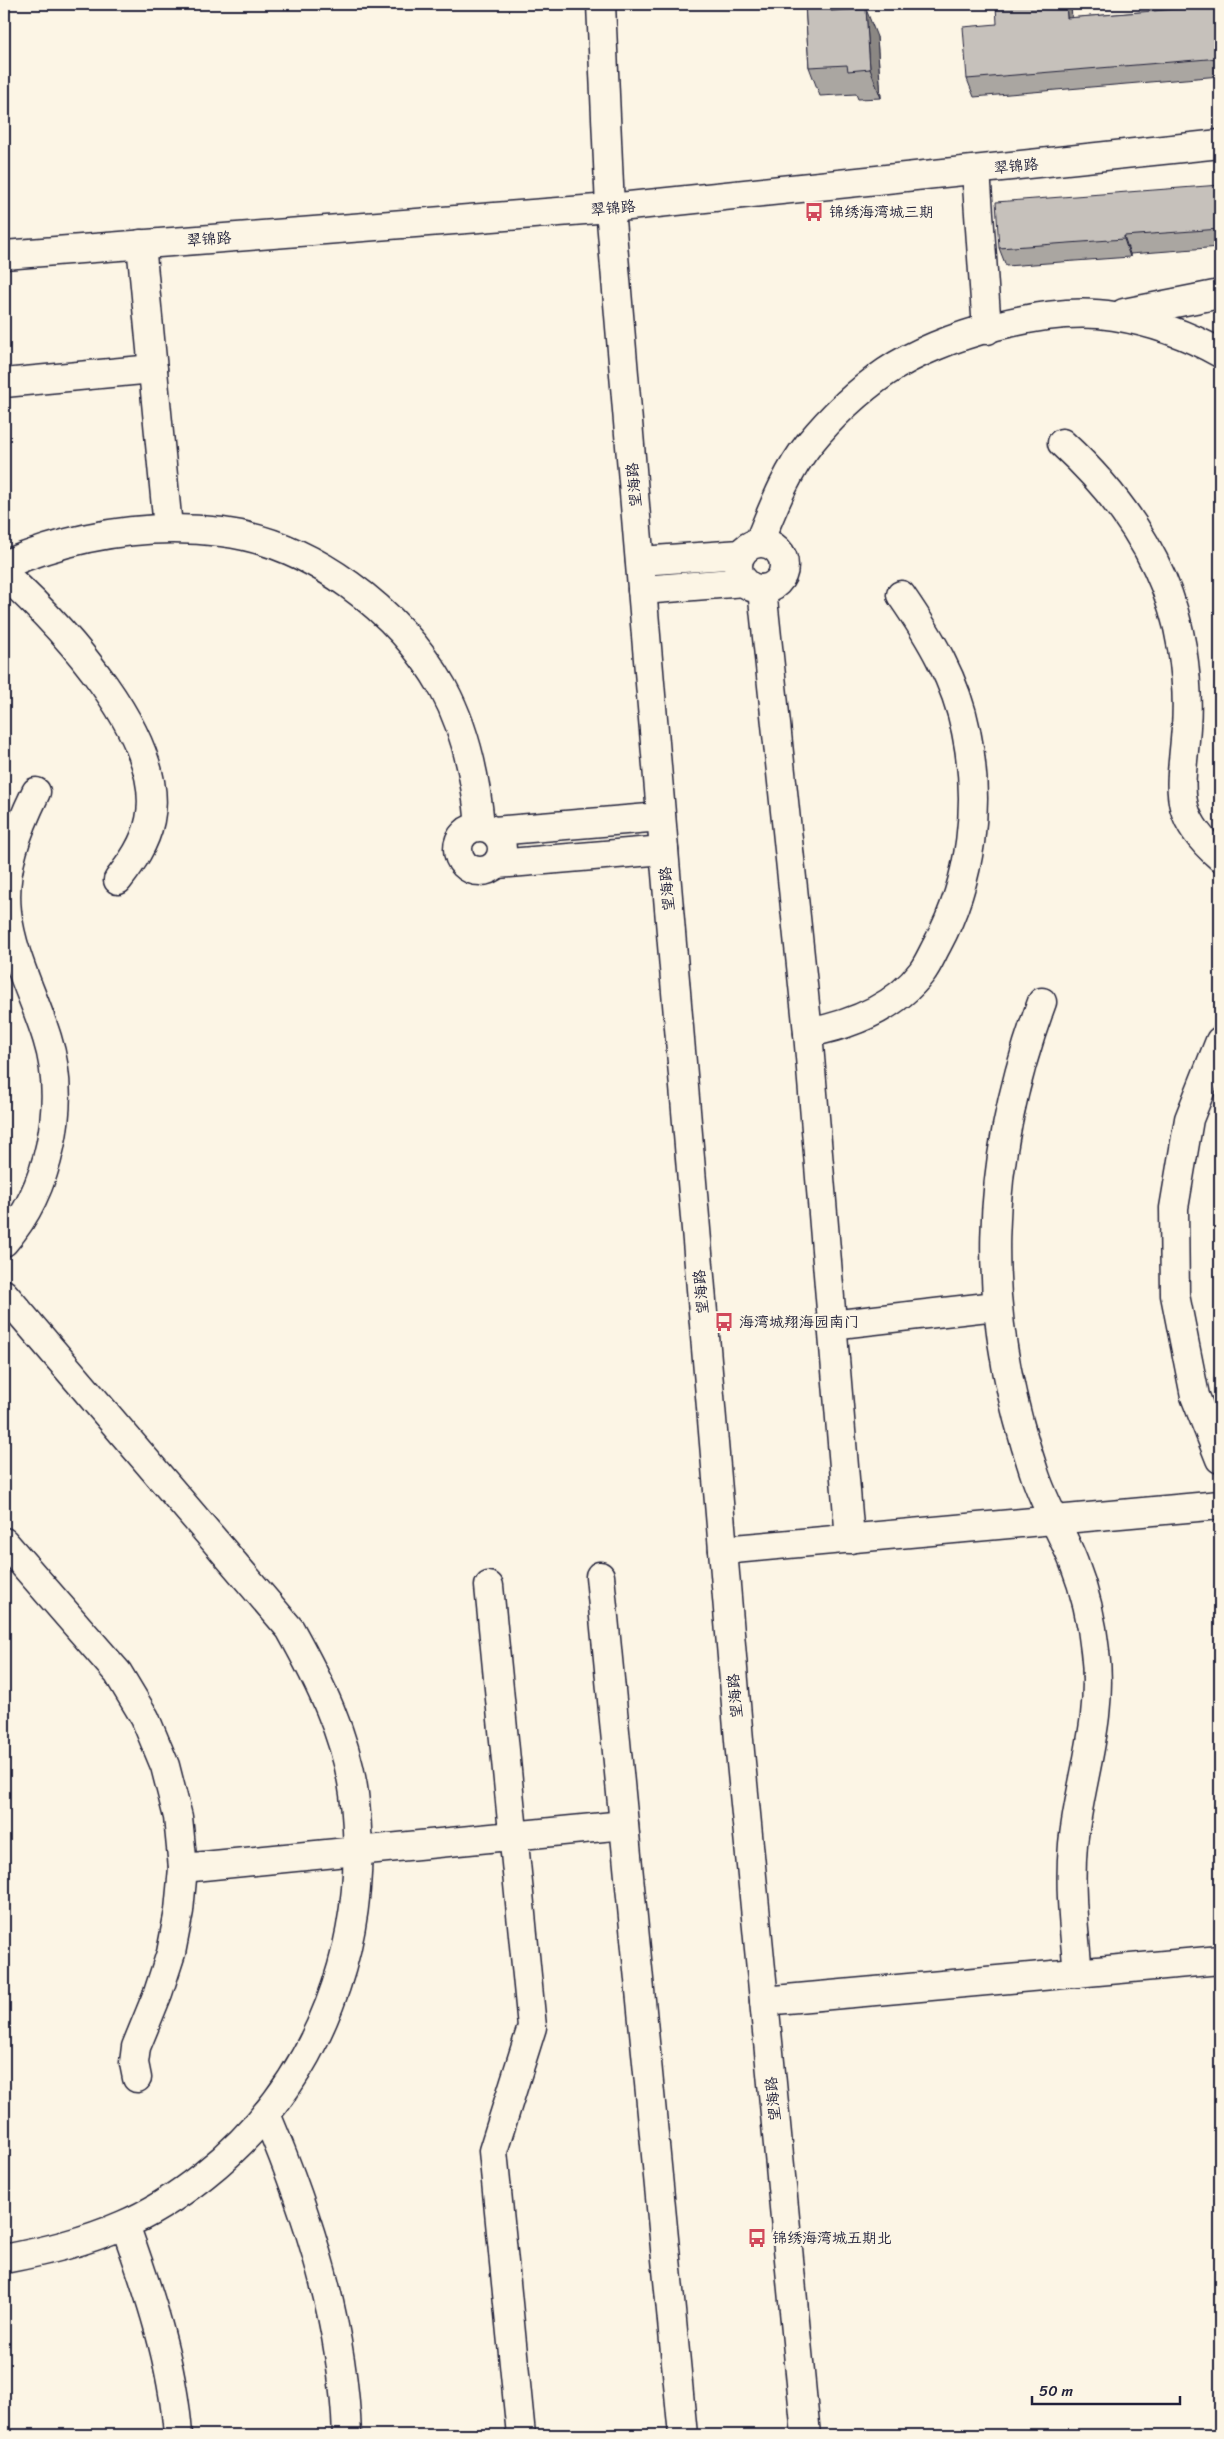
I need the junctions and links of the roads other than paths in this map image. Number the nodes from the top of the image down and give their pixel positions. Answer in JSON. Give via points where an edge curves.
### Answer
{"nodes":[{"id":1,"x":602,"y":4,"type":"edge"},
{"id":2,"x":1220,"y":144,"type":"edge"},
{"id":3,"x":976,"y":170,"type":"junction"},
{"id":4,"x":610,"y":208,"type":"junction"},
{"id":5,"x":141,"y":244,"type":"junction"},
{"id":6,"x":4,"y":255,"type":"edge"},
{"id":7,"x":1220,"y":294,"type":"edge"},
{"id":8,"x":1112,"y":315,"type":"junction"},
{"id":9,"x":986,"y":330,"type":"junction"},
{"id":10,"x":1220,"y":353,"type":"edge"},
{"id":11,"x":153,"y":369,"type":"junction"},
{"id":12,"x":4,"y":383,"type":"edge"},
{"id":13,"x":1062,"y":443,"type":"dead end"},
{"id":14,"x":168,"y":528,"type":"junction"},
{"id":15,"x":750,"y":548,"type":"junction"},
{"id":16,"x":640,"y":562,"type":"junction"},
{"id":17,"x":4,"y":565,"type":"edge"},
{"id":18,"x":4,"y":574,"type":"edge"},
{"id":19,"x":753,"y":585,"type":"junction"},
{"id":20,"x":642,"y":590,"type":"junction"},
{"id":21,"x":901,"y":595,"type":"dead end"},
{"id":22,"x":36,"y":792,"type":"dead end"},
{"id":23,"x":661,"y":817,"type":"junction"},
{"id":24,"x":487,"y":828,"type":"junction"},
{"id":25,"x":664,"y":850,"type":"junction"},
{"id":26,"x":1220,"y":857,"type":"edge"},
{"id":27,"x":497,"y":864,"type":"junction"},
{"id":28,"x":118,"y":880,"type":"dead end"},
{"id":29,"x":1042,"y":1002,"type":"dead end"},
{"id":30,"x":808,"y":1033,"type":"junction"},
{"id":31,"x":1220,"y":1041,"type":"edge"},
{"id":32,"x":4,"y":1242,"type":"edge"},
{"id":33,"x":4,"y":1294,"type":"edge"},
{"id":34,"x":996,"y":1306,"type":"junction"},
{"id":35,"x":831,"y":1325,"type":"junction"},
{"id":36,"x":1220,"y":1459,"type":"edge"},
{"id":37,"x":1220,"y":1505,"type":"edge"},
{"id":38,"x":1053,"y":1520,"type":"junction"},
{"id":39,"x":850,"y":1539,"type":"junction"},
{"id":40,"x":4,"y":1542,"type":"edge"},
{"id":41,"x":723,"y":1550,"type":"junction"},
{"id":42,"x":600,"y":1576,"type":"dead end"},
{"id":43,"x":489,"y":1586,"type":"dead end"},
{"id":44,"x":624,"y":1825,"type":"junction"},
{"id":45,"x":513,"y":1835,"type":"junction"},
{"id":46,"x":359,"y":1851,"type":"junction"},
{"id":47,"x":183,"y":1868,"type":"junction"},
{"id":48,"x":1220,"y":1960,"type":"edge"},
{"id":49,"x":1078,"y":1973,"type":"junction"},
{"id":50,"x":764,"y":2002,"type":"junction"},
{"id":51,"x":137,"y":2078,"type":"dead end"},
{"id":52,"x":266,"y":2114,"type":"junction"},
{"id":53,"x":125,"y":2225,"type":"junction"},
{"id":54,"x":4,"y":2260,"type":"edge"},
{"id":55,"x":178,"y":2435,"type":"edge"},
{"id":56,"x":347,"y":2435,"type":"edge"},
{"id":57,"x":520,"y":2435,"type":"edge"},
{"id":58,"x":683,"y":2435,"type":"edge"},
{"id":59,"x":806,"y":2435,"type":"edge"}],
"edges":[{"from":1,"to":4,"type":"street","name":"望海路"},
{"from":2,"to":3,"type":"street","name":"翠锦路"},
{"from":3,"to":4,"type":"street","name":"翠锦路"},
{"from":3,"to":9,"type":"street"},
{"from":4,"to":5,"type":"street","name":"翠锦路"},
{"from":4,"to":16,"type":"street","name":"望海路"},
{"from":5,"to":6,"type":"street","name":"翠锦路"},
{"from":5,"to":11,"type":"street"},
{"from":7,"to":8,"type":"street"},
{"from":8,"to":9,"type":"street","via":[[1028,318]]},
{"from":8,"to":10,"type":"street","via":[[1154,324],[1194,338]]},
{"from":9,"to":15,"type":"street","via":[[935,346],[887,372],[844,405],[808,445]]},
{"from":11,"to":12,"type":"street"},
{"from":11,"to":14,"type":"street"},
{"from":13,"to":26,"type":"street","via":[[1117,501],[1140,534],[1158,570],[1174,615],[1186,686],[1180,793],[1188,819],[1202,841]]},
{"from":14,"to":17,"type":"street","via":[[123,531],[79,539],[36,551]]},
{"from":14,"to":24,"type":"street","via":[[223,532],[278,546],[328,570],[373,602],[412,642],[443,689],[465,740]]},
{"from":15,"to":16,"type":"street"},
{"from":15,"to":19,"type":"street","via":[[738,564],[740,573]]},
{"from":15,"to":19,"type":"street","via":[[772,544],[781,552],[785,564],[782,576],[774,586]]},
{"from":16,"to":20,"type":"street","name":"望海路"},
{"from":18,"to":28,"type":"street","via":[[64,634],[94,671],[142,752],[152,785],[150,820],[139,852]]},
{"from":19,"to":20,"type":"street"},
{"from":19,"to":30,"type":"street"},
{"from":20,"to":23,"type":"street","name":"望海路"},
{"from":21,"to":30,"type":"street","via":[[930,636],[952,682],[966,730],[973,797],[972,831],[963,880],[946,928],[922,972],[904,990],[859,1019]]},
{"from":22,"to":32,"type":"street","via":[[16,837],[8,869],[7,911],[15,952],[48,1041],[55,1110],[50,1145],[40,1179],[26,1211]]},
{"from":23,"to":24,"type":"street"},
{"from":23,"to":25,"type":"street","name":"望海路"},
{"from":24,"to":27,"type":"street","via":[[502,843],[503,851]]},
{"from":24,"to":27,"type":"street","via":[[466,831],[461,836],[459,858],[469,869],[476,871],[484,871]]},
{"from":25,"to":27,"type":"street"},
{"from":25,"to":41,"type":"street","name":"望海路"},
{"from":29,"to":34,"type":"street","via":[[1014,1086],[1004,1139],[995,1218]]},
{"from":30,"to":35,"type":"street"},
{"from":31,"to":36,"type":"street","via":[[1189,1119],[1174,1208],[1175,1294],[1195,1396]]},
{"from":33,"to":46,"type":"street","via":[[290,1629],[319,1680],[340,1735],[354,1792]]},
{"from":34,"to":35,"type":"street"},
{"from":34,"to":38,"type":"street","via":[[1015,1411],[1036,1480]]},
{"from":35,"to":39,"type":"street"},
{"from":37,"to":38,"type":"street"},
{"from":38,"to":39,"type":"street"},
{"from":38,"to":49,"type":"street","via":[[1074,1562],[1088,1607],[1096,1653],[1097,1699],[1092,1746],[1081,1794],[1070,1891]]},
{"from":39,"to":41,"type":"street"},
{"from":40,"to":47,"type":"street","via":[[118,1673],[145,1718],[165,1766],[178,1817]]},
{"from":41,"to":50,"type":"street","name":"望海路"},
{"from":42,"to":44,"type":"street"},
{"from":43,"to":45,"type":"street"},
{"from":44,"to":45,"type":"street"},
{"from":44,"to":58,"type":"street"},
{"from":45,"to":46,"type":"street"},
{"from":45,"to":57,"type":"street","via":[[532,2028],[493,2151]]},
{"from":46,"to":47,"type":"street"},
{"from":46,"to":52,"type":"street","via":[[353,1920],[337,1986],[310,2049]]},
{"from":47,"to":51,"type":"street","via":[[171,1952],[136,2047],[134,2063]]},
{"from":48,"to":49,"type":"street"},
{"from":49,"to":50,"type":"street"},
{"from":50,"to":59,"type":"street","name":"望海路"},
{"from":52,"to":53,"type":"street","via":[[230,2154],[180,2194]]},
{"from":52,"to":56,"type":"street","via":[[294,2182],[328,2296]]},
{"from":53,"to":54,"type":"street","via":[[65,2247]]},
{"from":53,"to":55,"type":"street","via":[[148,2290],[166,2358]]}]}
